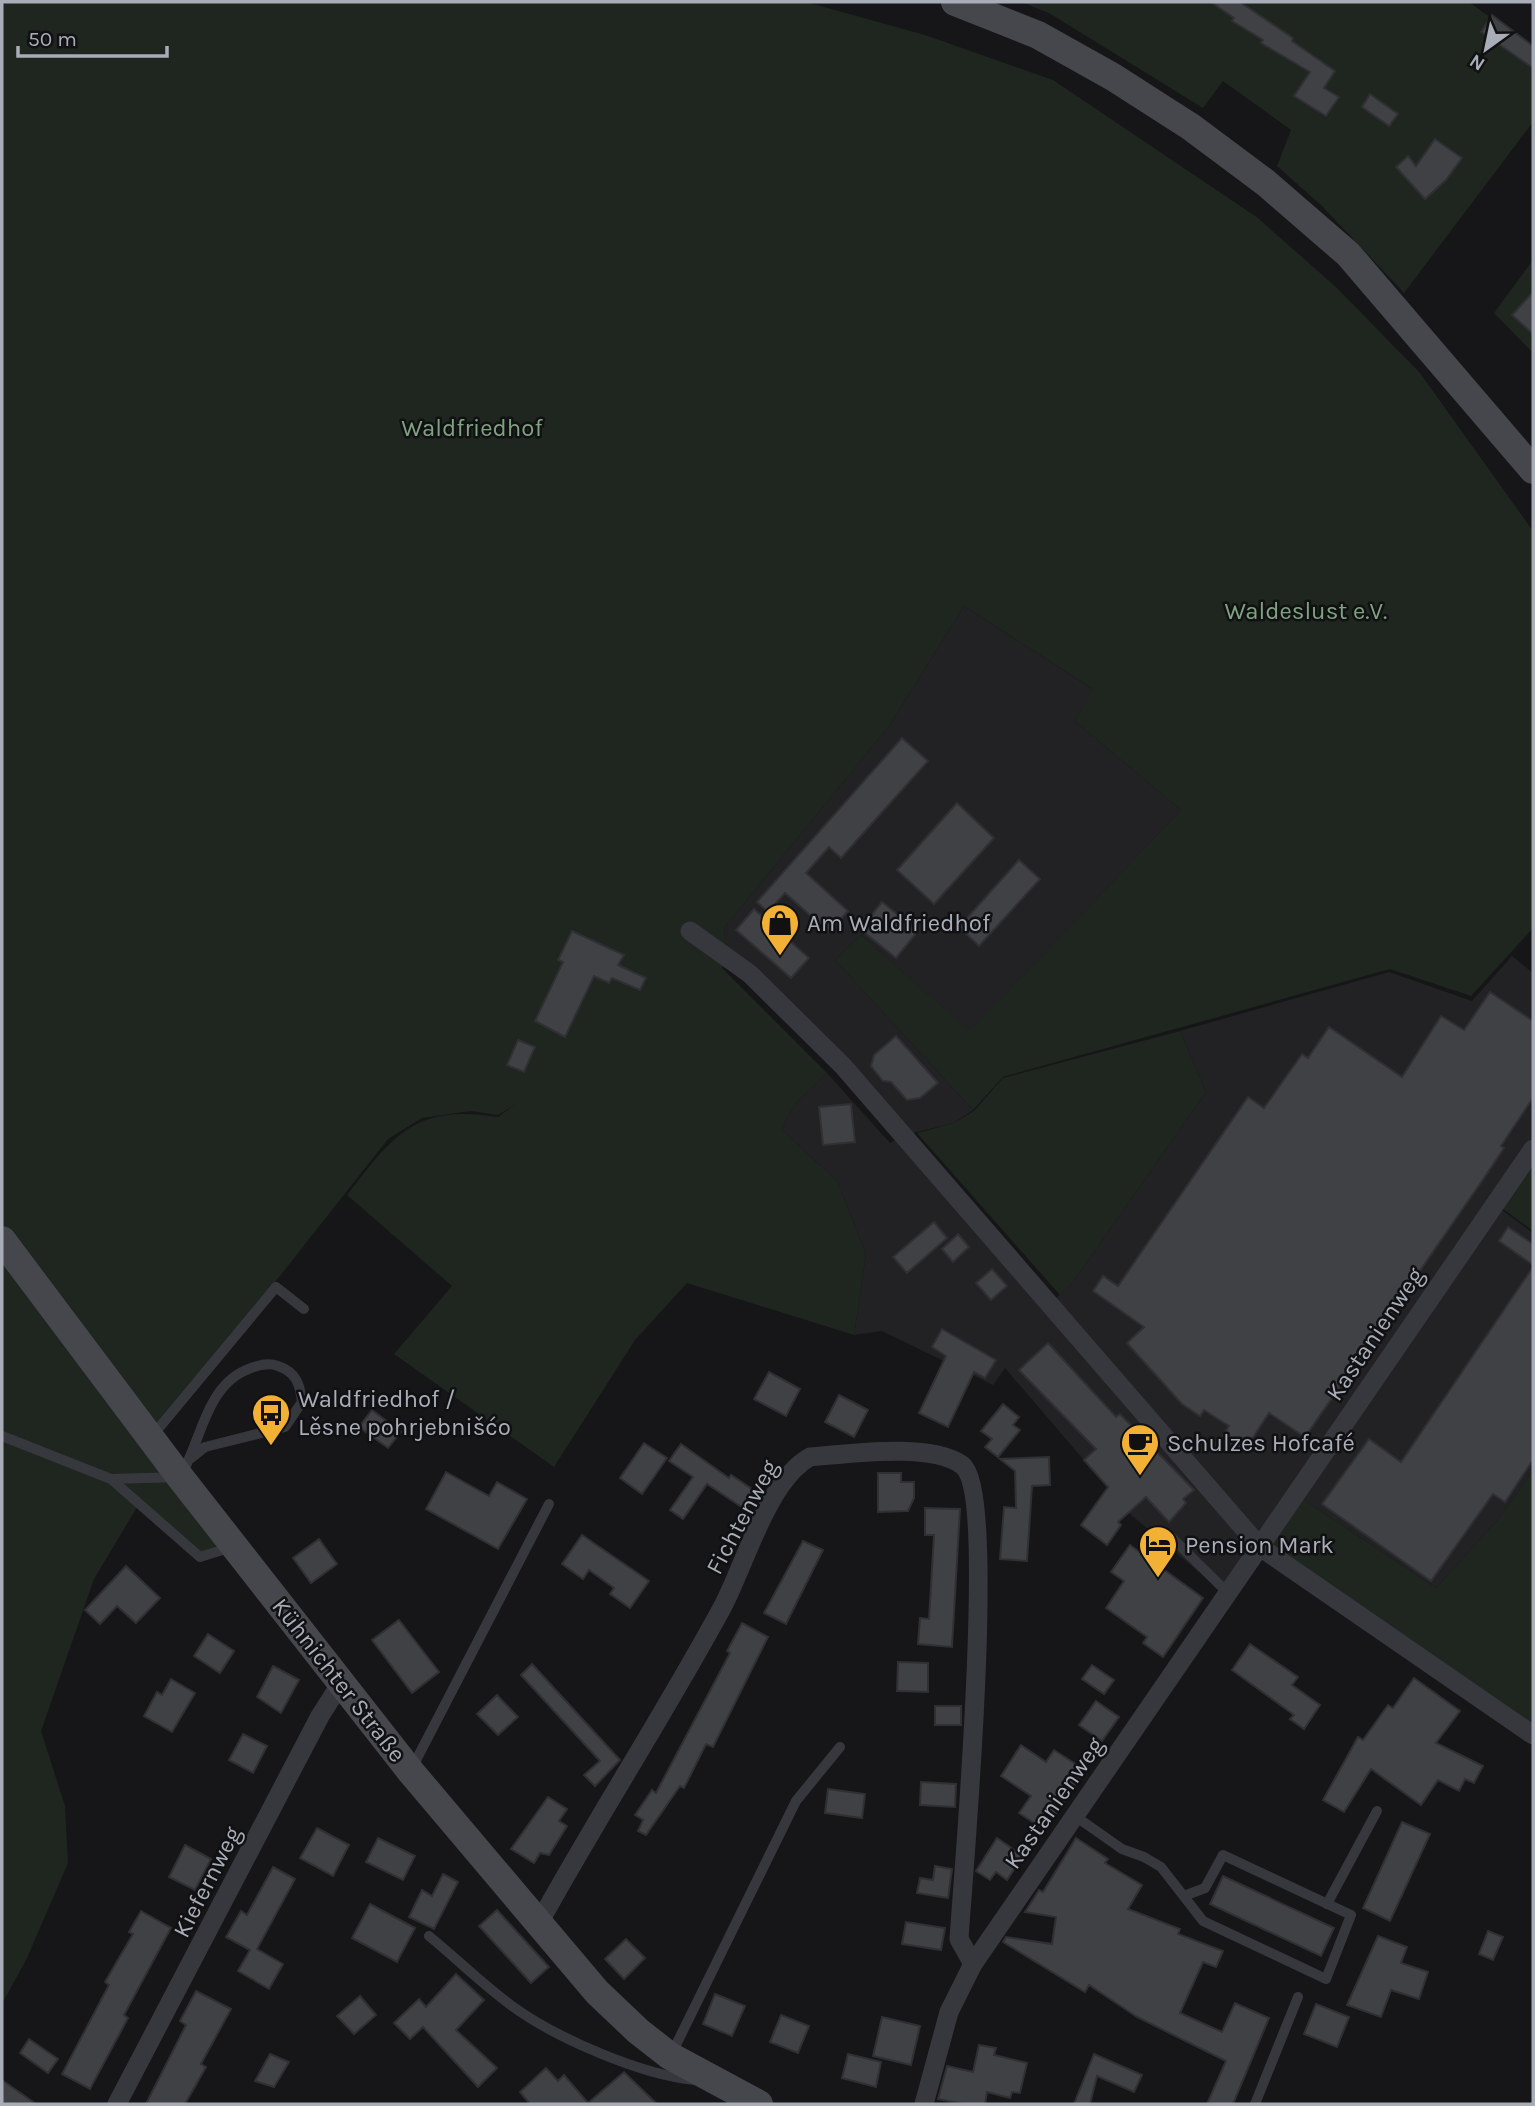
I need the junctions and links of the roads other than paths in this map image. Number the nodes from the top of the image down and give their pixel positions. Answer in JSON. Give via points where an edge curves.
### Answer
{"nodes":[{"id":1,"x":954,"y":2,"type":"edge"},
{"id":2,"x":1533,"y":470,"type":"edge"},
{"id":3,"x":690,"y":931,"type":"dead end"},
{"id":4,"x":1533,"y":1149,"type":"edge"},
{"id":5,"x":2,"y":1240,"type":"edge"},
{"id":6,"x":304,"y":1310,"type":"dead end"},
{"id":7,"x":2,"y":1436,"type":"edge"},
{"id":8,"x":150,"y":1438,"type":"junction"},
{"id":9,"x":186,"y":1468,"type":"junction"},
{"id":10,"x":111,"y":1479,"type":"junction"},
{"id":11,"x":549,"y":1504,"type":"dead end"},
{"id":12,"x":1171,"y":1536,"type":"dead end"},
{"id":13,"x":236,"y":1546,"type":"junction"},
{"id":14,"x":1259,"y":1547,"type":"junction"},
{"id":15,"x":1228,"y":1593,"type":"junction"},
{"id":16,"x":341,"y":1683,"type":"junction"},
{"id":17,"x":1533,"y":1735,"type":"edge"},
{"id":18,"x":840,"y":1747,"type":"dead end"},
{"id":19,"x":411,"y":1772,"type":"junction"},
{"id":20,"x":1377,"y":1811,"type":"dead end"},
{"id":21,"x":1075,"y":1816,"type":"junction"},
{"id":22,"x":1184,"y":1896,"type":"junction"},
{"id":23,"x":1327,"y":1904,"type":"junction"},
{"id":24,"x":539,"y":1923,"type":"junction"},
{"id":25,"x":429,"y":1936,"type":"dead end"},
{"id":26,"x":973,"y":1964,"type":"junction"},
{"id":27,"x":1298,"y":1997,"type":"dead end"},
{"id":28,"x":670,"y":2056,"type":"junction"},
{"id":29,"x":715,"y":2082,"type":"junction"},
{"id":30,"x":117,"y":2104,"type":"edge"},
{"id":31,"x":759,"y":2104,"type":"edge"},
{"id":32,"x":924,"y":2104,"type":"edge"},
{"id":33,"x":1255,"y":2104,"type":"edge"}],
"edges":[{"from":1,"to":2,"type":"street","via":[[1038,34],[1113,77],[1266,183],[1348,254]]},
{"from":3,"to":14,"type":"street","via":[[750,974],[843,1066]]},
{"from":4,"to":14,"type":"street","name":"Kastanienweg"},
{"from":5,"to":8,"type":"street","name":"Kühnichter Straße"},
{"from":6,"to":8,"type":"lane","via":[[276,1287]]},
{"from":7,"to":10,"type":"lane"},
{"from":8,"to":9,"type":"street","name":"Kühnichter Straße"},
{"from":9,"to":9,"type":"lane","via":[[205,1447],[285,1427],[302,1402],[301,1386],[292,1373],[274,1364],[243,1371],[211,1405]]},
{"from":9,"to":10,"type":"lane"},
{"from":9,"to":13,"type":"street","name":"Kühnichter Straße"},
{"from":10,"to":13,"type":"lane","via":[[200,1557]]},
{"from":11,"to":19,"type":"lane"},
{"from":12,"to":15,"type":"lane"},
{"from":13,"to":16,"type":"street","name":"Kühnichter Straße"},
{"from":14,"to":15,"type":"street","name":"Kastanienweg"},
{"from":14,"to":17,"type":"street"},
{"from":15,"to":21,"type":"street","name":"Kastanienweg"},
{"from":16,"to":19,"type":"street","name":"Kühnichter Straße"},
{"from":16,"to":30,"type":"street","name":"Kiefernweg"},
{"from":18,"to":28,"type":"lane","via":[[796,1801]]},
{"from":19,"to":24,"type":"street","name":"Kühnichter Straße"},
{"from":20,"to":23,"type":"lane"},
{"from":21,"to":22,"type":"lane","via":[[1122,1849],[1161,1867]]},
{"from":21,"to":26,"type":"street","name":"Kastanienweg"},
{"from":22,"to":23,"type":"lane","via":[[1205,1888],[1223,1855]]},
{"from":22,"to":23,"type":"lane","via":[[1203,1921],[1326,1979],[1351,1915]]},
{"from":24,"to":26,"type":"street","name":"Fichtenweg","via":[[723,1605],[780,1487],[796,1465],[810,1457],[925,1452],[964,1466],[972,1478],[975,1507],[979,1619],[959,1938]]},
{"from":24,"to":28,"type":"street","name":"Kühnichter Straße","via":[[597,1992]]},
{"from":25,"to":29,"type":"lane","name":"Kühnichter Straße","via":[[509,2005],[542,2027],[671,2078]]},
{"from":26,"to":32,"type":"street","name":"Kastanienweg","via":[[949,2012]]},
{"from":27,"to":33,"type":"lane"},
{"from":28,"to":29,"type":"street","name":"Kühnichter Straße"},
{"from":29,"to":31,"type":"street","name":"Kühnichter Straße"}]}
